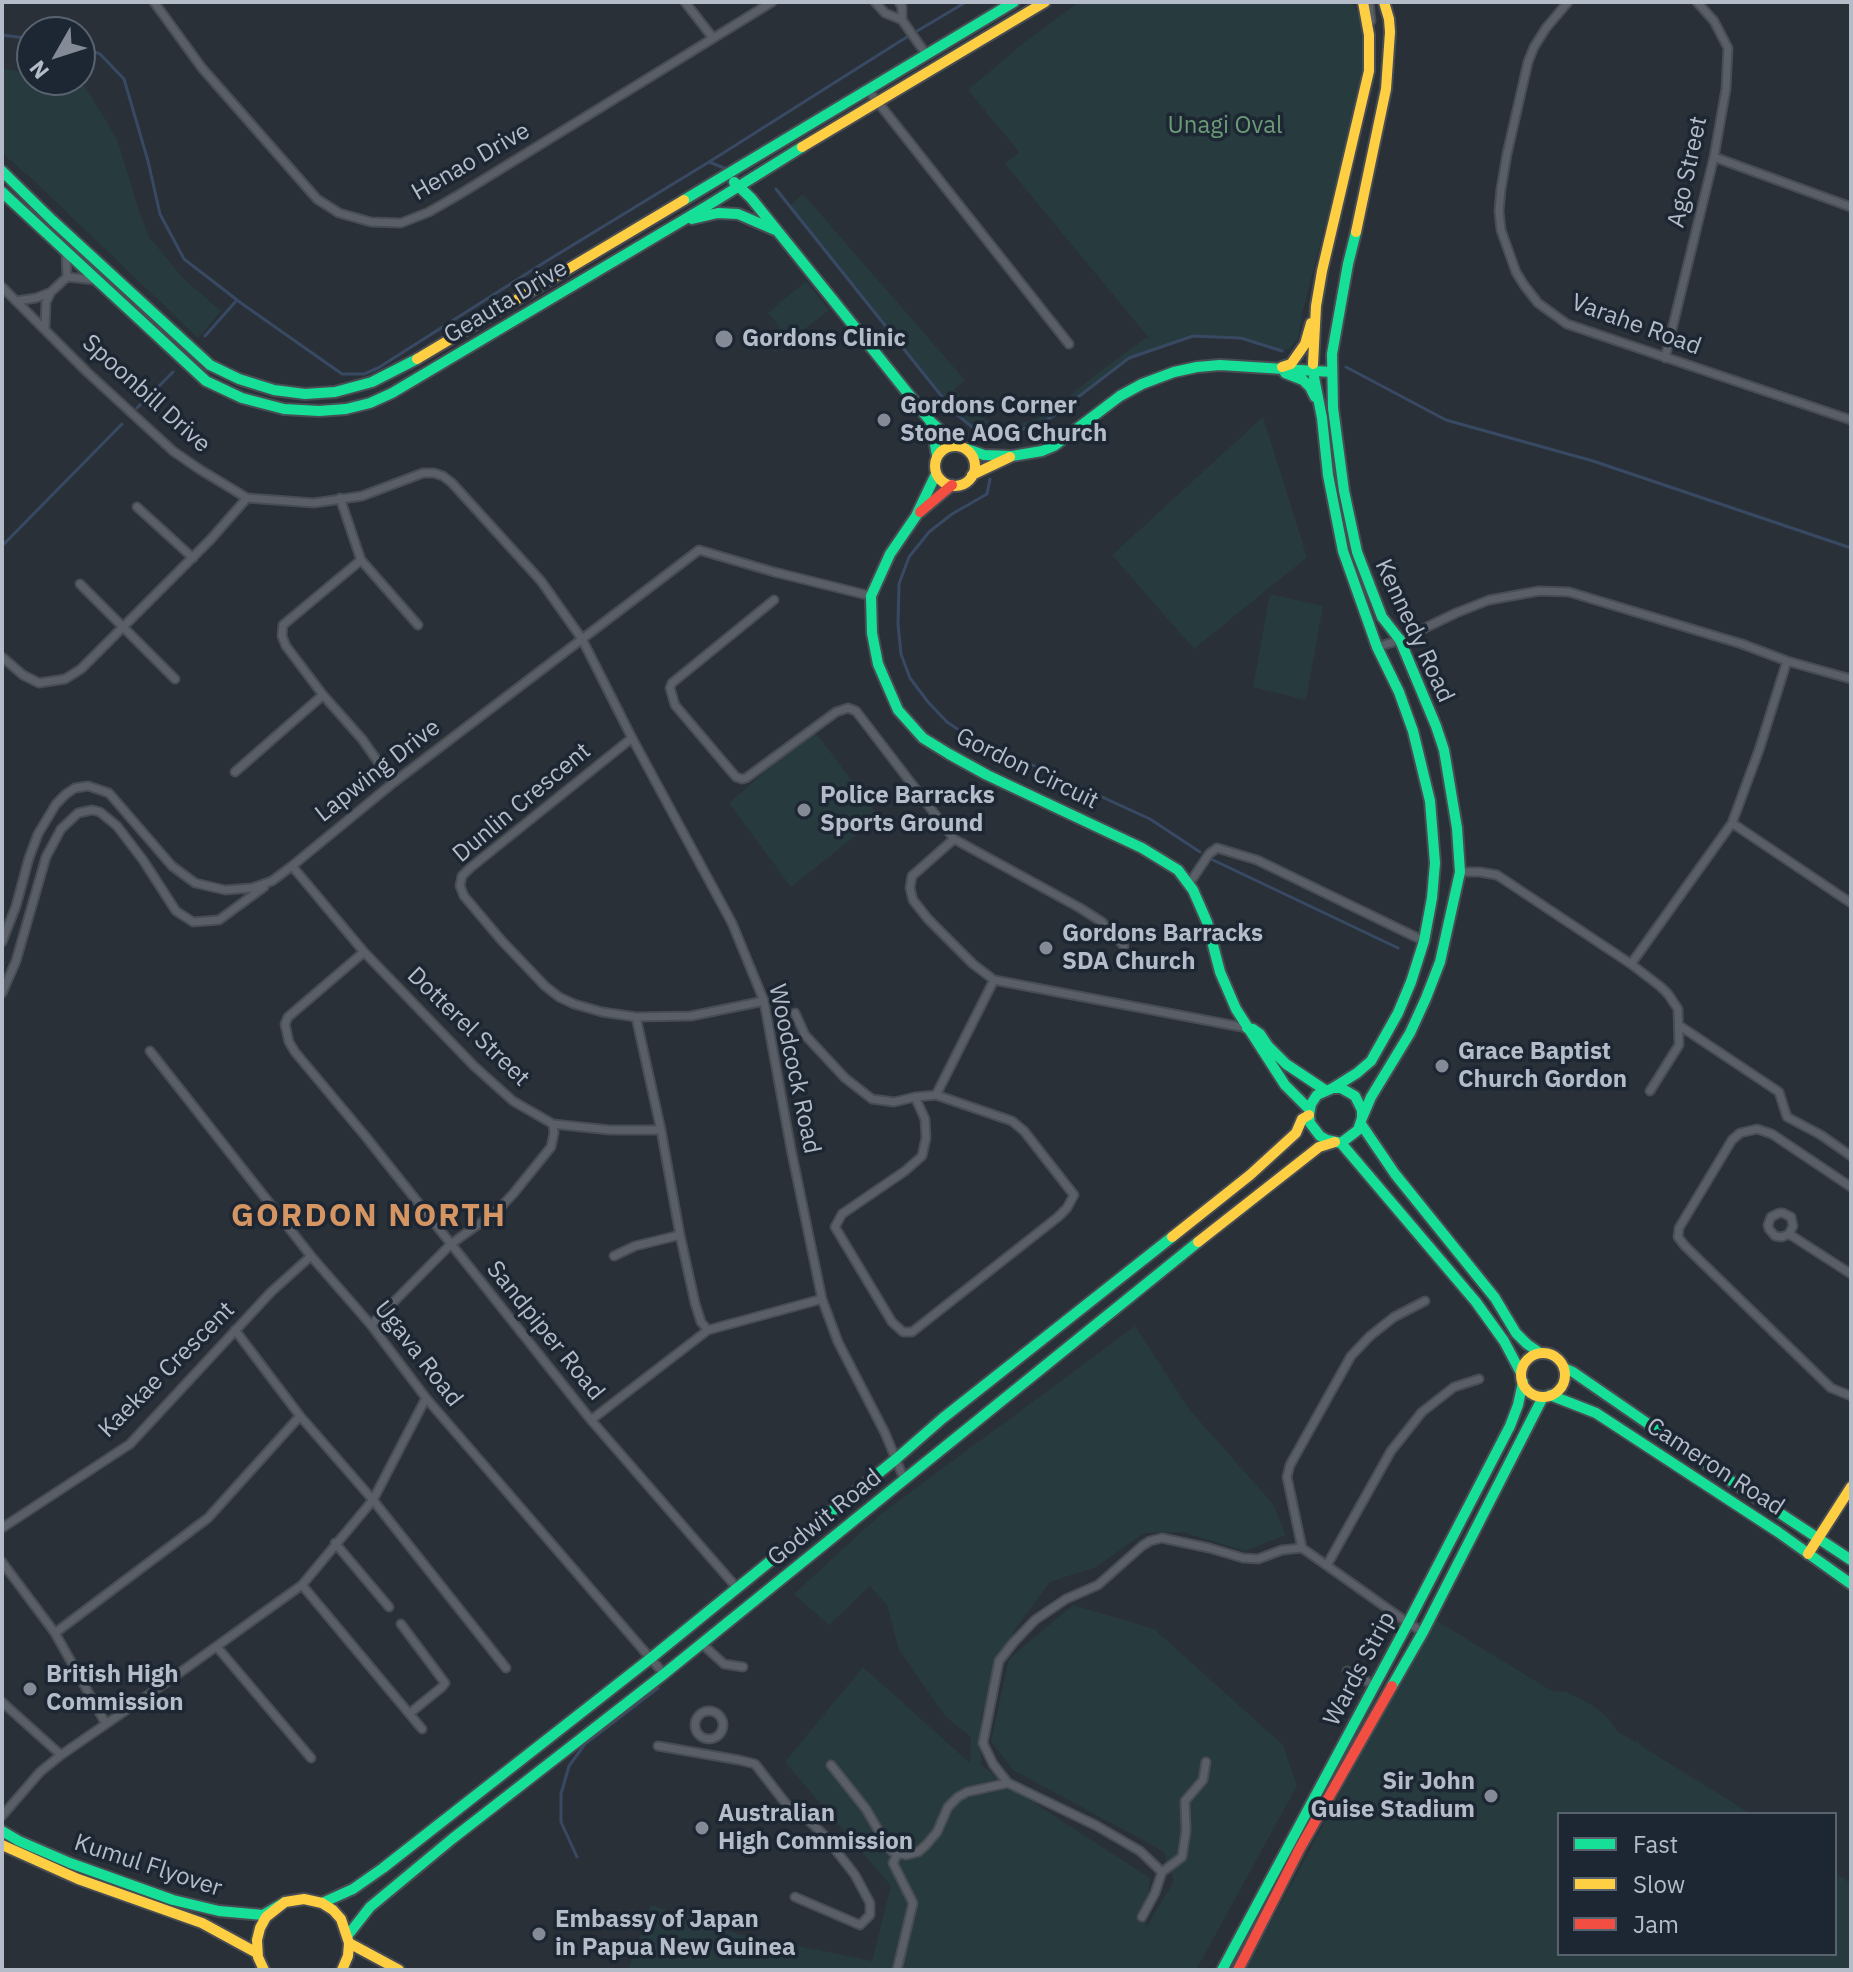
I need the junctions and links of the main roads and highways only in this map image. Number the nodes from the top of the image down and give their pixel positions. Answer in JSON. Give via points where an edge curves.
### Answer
{"nodes":[{"id":1,"x":1014,"y":2,"type":"edge"},
{"id":2,"x":1045,"y":2,"type":"edge"},
{"id":3,"x":1366,"y":2,"type":"edge"},
{"id":4,"x":1385,"y":3,"type":"edge"},
{"id":5,"x":2,"y":171,"type":"edge"},
{"id":6,"x":729,"y":174,"type":"junction"},
{"id":7,"x":757,"y":174,"type":"junction"},
{"id":8,"x":737,"y":186,"type":"junction"},
{"id":9,"x":2,"y":192,"type":"edge"},
{"id":10,"x":751,"y":198,"type":"junction"},
{"id":11,"x":680,"y":222,"type":"junction"},
{"id":12,"x":780,"y":233,"type":"junction"},
{"id":13,"x":1316,"y":306,"type":"junction"},
{"id":14,"x":1276,"y":369,"type":"junction"},
{"id":15,"x":1313,"y":372,"type":"junction"},
{"id":16,"x":1332,"y":372,"type":"junction"},
{"id":17,"x":1322,"y":418,"type":"junction"},
{"id":18,"x":931,"y":422,"type":"junction"},
{"id":19,"x":954,"y":445,"type":"junction"},
{"id":20,"x":967,"y":449,"type":"junction"},
{"id":21,"x":937,"y":456,"type":"junction"},
{"id":22,"x":1012,"y":456,"type":"junction"},
{"id":23,"x":936,"y":474,"type":"junction"},
{"id":24,"x":972,"y":475,"type":"junction"},
{"id":25,"x":952,"y":485,"type":"junction"},
{"id":26,"x":916,"y":516,"type":"junction"},
{"id":27,"x":1247,"y":1028,"type":"junction"},
{"id":28,"x":1329,"y":1089,"type":"junction"},
{"id":29,"x":1309,"y":1112,"type":"junction"},
{"id":30,"x":1362,"y":1121,"type":"junction"},
{"id":31,"x":1338,"y":1142,"type":"junction"},
{"id":32,"x":1540,"y":1353,"type":"junction"},
{"id":33,"x":1564,"y":1368,"type":"junction"},
{"id":34,"x":1522,"y":1378,"type":"junction"},
{"id":35,"x":1546,"y":1396,"type":"junction"},
{"id":36,"x":1851,"y":1487,"type":"edge"},
{"id":37,"x":1818,"y":1538,"type":"junction"},
{"id":38,"x":1808,"y":1554,"type":"junction"},
{"id":39,"x":1851,"y":1560,"type":"edge"},
{"id":40,"x":1851,"y":1584,"type":"edge"},
{"id":41,"x":2,"y":1831,"type":"edge"},
{"id":42,"x":2,"y":1845,"type":"edge"},
{"id":43,"x":285,"y":1902,"type":"junction"},
{"id":44,"x":322,"y":1903,"type":"junction"},
{"id":45,"x":349,"y":1939,"type":"junction"},
{"id":46,"x":258,"y":1955,"type":"junction"},
{"id":47,"x":250,"y":1970,"type":"edge"},
{"id":48,"x":264,"y":1970,"type":"edge"},
{"id":49,"x":342,"y":1970,"type":"edge"},
{"id":50,"x":399,"y":1970,"type":"edge"},
{"id":51,"x":1222,"y":1970,"type":"edge"},
{"id":52,"x":1238,"y":1970,"type":"edge"}],
"edges":[{"from":1,"to":6,"type":"main road","name":"Geauta Drive","via":[[924,50],[869,91]]},
{"from":2,"to":7,"type":"main road","name":"Geauta Drive"},
{"from":3,"to":13,"type":"main road","name":"Kennedy Road","via":[[1369,71]]},
{"from":4,"to":16,"type":"main road","name":"Kennedy Road","via":[[1390,32],[1386,89],[1348,264]]},
{"from":5,"to":6,"type":"main road","name":"Geauta Drive","via":[[210,365],[260,387],[305,394],[346,390],[401,369]]},
{"from":6,"to":8,"type":"main road"},
{"from":7,"to":8,"type":"main road","name":"Geauta Drive"},
{"from":7,"to":10,"type":"main road"},
{"from":8,"to":10,"type":"main road"},
{"from":8,"to":11,"type":"main road","name":"Geauta Drive"},
{"from":9,"to":11,"type":"main road","name":"Geauta Drive","via":[[213,386],[301,411],[337,410],[392,393]]},
{"from":10,"to":12,"type":"main road"},
{"from":11,"to":12,"type":"main road","via":[[738,214]]},
{"from":12,"to":18,"type":"main road"},
{"from":13,"to":14,"type":"main road","via":[[1305,344],[1291,364]]},
{"from":13,"to":15,"type":"main road","name":"Kennedy Road"},
{"from":14,"to":15,"type":"main road"},
{"from":14,"to":17,"type":"main road","via":[[1310,387]]},
{"from":14,"to":22,"type":"main road","via":[[1220,365],[1174,372],[1120,396],[1054,446]]},
{"from":15,"to":16,"type":"main road"},
{"from":15,"to":17,"type":"main road","name":"Kennedy Road"},
{"from":16,"to":30,"type":"main road","name":"Kennedy Road","via":[[1349,523],[1376,604],[1400,640],[1444,750],[1460,872],[1440,962],[1426,998]]},
{"from":17,"to":28,"type":"main road","name":"Kennedy Road","via":[[1343,551],[1413,731],[1430,801],[1435,863],[1424,941],[1398,1013],[1371,1061]]},
{"from":18,"to":19,"type":"main road"},
{"from":18,"to":21,"type":"main road"},
{"from":19,"to":20,"type":"main road"},
{"from":19,"to":21,"type":"main road"},
{"from":20,"to":22,"type":"main road"},
{"from":20,"to":24,"type":"main road","via":[[974,460]]},
{"from":21,"to":23,"type":"main road"},
{"from":22,"to":24,"type":"main road"},
{"from":23,"to":25,"type":"main road"},
{"from":23,"to":26,"type":"main road","name":"Gordon Circuit"},
{"from":24,"to":25,"type":"main road"},
{"from":25,"to":26,"type":"main road","name":"Gordon Circuit"},
{"from":26,"to":27,"type":"main road","name":"Gordon Circuit","via":[[890,554],[871,596],[878,664],[898,710],[923,738],[987,775],[1178,870],[1207,922],[1224,983]]},
{"from":27,"to":28,"type":"main road","name":"Gordon Circuit","via":[[1260,1034],[1286,1064]]},
{"from":27,"to":29,"type":"main road","name":"Gordon Circuit"},
{"from":28,"to":29,"type":"main road","via":[[1313,1099]]},
{"from":28,"to":30,"type":"main road","via":[[1341,1088],[1355,1096]]},
{"from":29,"to":31,"type":"main road","via":[[1314,1130]]},
{"from":29,"to":44,"type":"main road","name":"Godwit Road","via":[[1296,1133],[1250,1175],[651,1658],[383,1868]]},
{"from":30,"to":31,"type":"main road","via":[[1354,1134]]},
{"from":30,"to":32,"type":"main road","via":[[1395,1174],[1495,1298],[1516,1333]]},
{"from":31,"to":34,"type":"main road","via":[[1476,1302]]},
{"from":31,"to":45,"type":"main road","name":"Godwit Road","via":[[1319,1147],[1283,1174],[431,1856],[370,1907]]},
{"from":32,"to":33,"type":"main road","via":[[1556,1357]]},
{"from":32,"to":34,"type":"main road","via":[[1527,1360]]},
{"from":33,"to":35,"type":"main road","via":[[1564,1381]]},
{"from":33,"to":37,"type":"main road","name":"Cameron Road"},
{"from":34,"to":35,"type":"main road","via":[[1533,1394]]},
{"from":34,"to":51,"type":"main road","name":"Wards Strip","via":[[1510,1426]]},
{"from":35,"to":38,"type":"main road","name":"Cameron Road","via":[[1596,1413]]},
{"from":35,"to":52,"type":"main road","name":"Wards Strip"},
{"from":36,"to":37,"type":"main road"},
{"from":37,"to":38,"type":"main road"},
{"from":37,"to":39,"type":"main road","name":"Cameron Road"},
{"from":38,"to":40,"type":"main road","name":"Cameron Road"},
{"from":41,"to":43,"type":"main road","name":"Kumul Flyover","via":[[70,1863],[173,1900],[255,1915]]},
{"from":42,"to":46,"type":"main road","name":"Kumul Flyover","via":[[78,1879],[202,1923]]},
{"from":43,"to":44,"type":"main road"},
{"from":43,"to":46,"type":"main road","via":[[260,1928]]},
{"from":44,"to":45,"type":"main road","via":[[341,1919]]},
{"from":45,"to":49,"type":"main road"},
{"from":45,"to":50,"type":"main road"},
{"from":46,"to":47,"type":"main road"},
{"from":46,"to":48,"type":"main road"}]}
